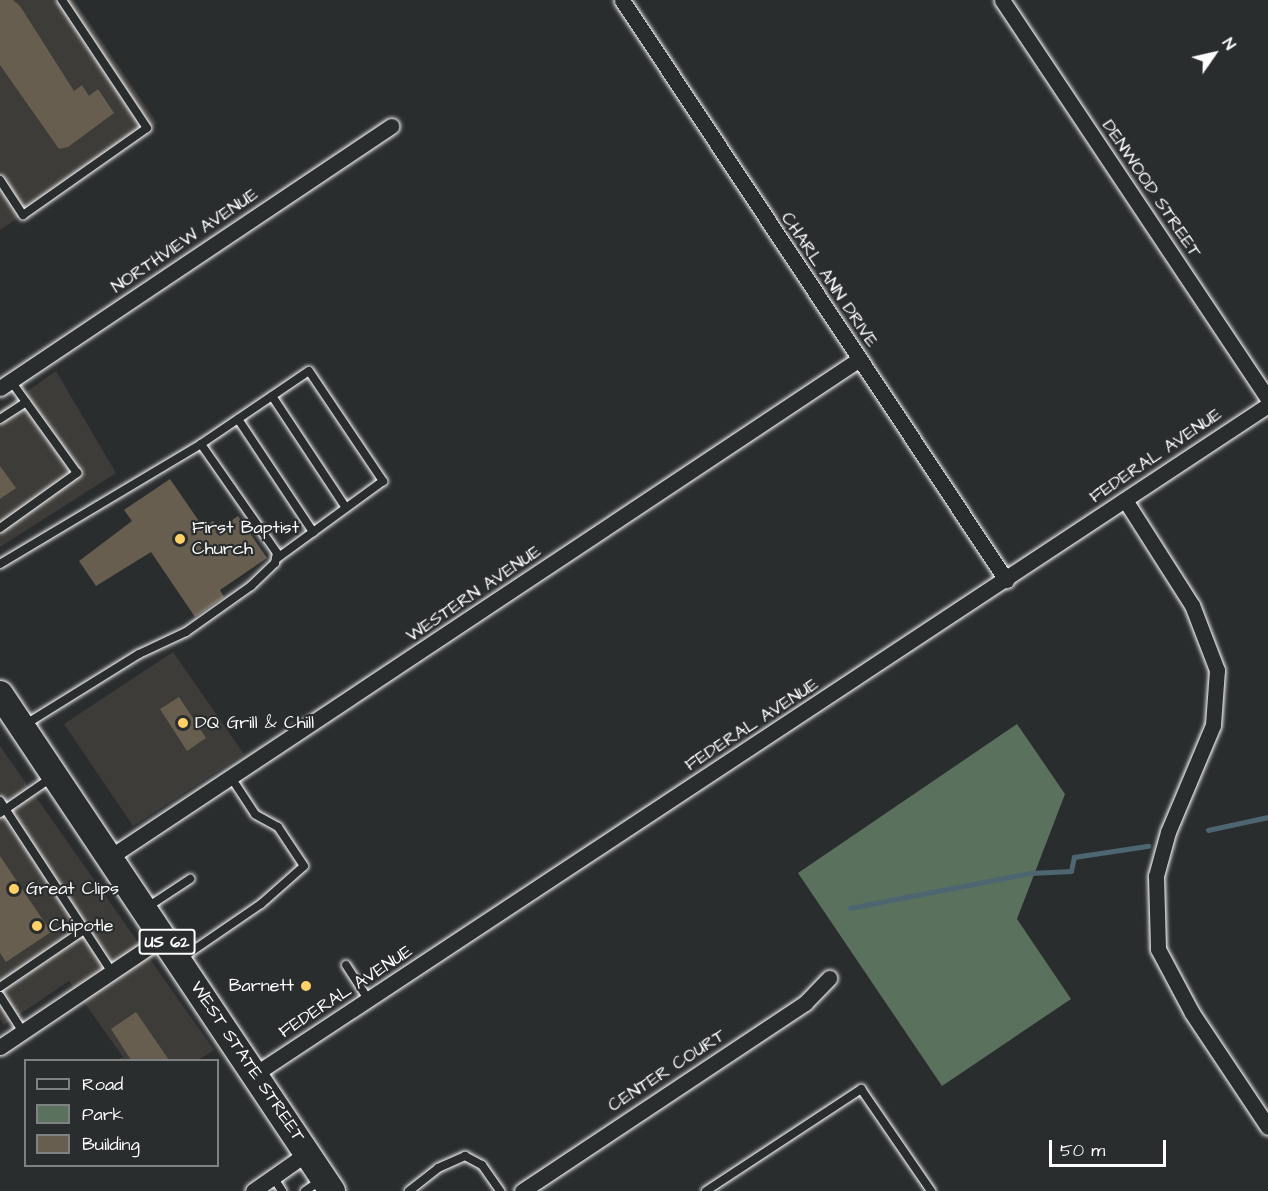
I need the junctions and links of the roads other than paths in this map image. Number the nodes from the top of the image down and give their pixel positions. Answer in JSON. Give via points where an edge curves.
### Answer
{"nodes":[{"id":1,"x":62,"y":0,"type":"edge"},
{"id":2,"x":622,"y":0,"type":"edge"},
{"id":3,"x":1002,"y":0,"type":"edge"},
{"id":4,"x":392,"y":126,"type":"dead end"},
{"id":5,"x":0,"y":180,"type":"edge"},
{"id":6,"x":858,"y":360,"type":"junction"},
{"id":7,"x":6,"y":384,"type":"edge"},
{"id":8,"x":272,"y":396,"type":"junction"},
{"id":9,"x":1268,"y":399,"type":"edge"},
{"id":10,"x":26,"y":402,"type":"junction"},
{"id":11,"x":1268,"y":405,"type":"edge"},
{"id":12,"x":0,"y":419,"type":"edge"},
{"id":13,"x":238,"y":419,"type":"junction"},
{"id":14,"x":201,"y":444,"type":"junction"},
{"id":15,"x":1125,"y":500,"type":"junction"},
{"id":16,"x":346,"y":507,"type":"junction"},
{"id":17,"x":0,"y":528,"type":"edge"},
{"id":18,"x":313,"y":532,"type":"junction"},
{"id":19,"x":276,"y":556,"type":"junction"},
{"id":20,"x":0,"y":564,"type":"edge"},
{"id":21,"x":1006,"y":580,"type":"junction"},
{"id":22,"x":0,"y":694,"type":"edge"},
{"id":23,"x":22,"y":726,"type":"junction"},
{"id":24,"x":55,"y":776,"type":"junction"},
{"id":25,"x":232,"y":779,"type":"junction"},
{"id":26,"x":0,"y":801,"type":"edge"},
{"id":27,"x":3,"y":811,"type":"edge"},
{"id":28,"x":110,"y":857,"type":"junction"},
{"id":29,"x":190,"y":879,"type":"dead end"},
{"id":30,"x":145,"y":908,"type":"junction"},
{"id":31,"x":84,"y":930,"type":"junction"},
{"id":32,"x":164,"y":937,"type":"junction"},
{"id":33,"x":179,"y":960,"type":"junction"},
{"id":34,"x":346,"y":965,"type":"dead end"},
{"id":35,"x":112,"y":972,"type":"junction"},
{"id":36,"x":829,"y":978,"type":"dead end"},
{"id":37,"x":0,"y":987,"type":"edge"},
{"id":38,"x":0,"y":996,"type":"edge"},
{"id":39,"x":369,"y":1001,"type":"junction"},
{"id":40,"x":23,"y":1032,"type":"junction"},
{"id":41,"x":0,"y":1047,"type":"edge"},
{"id":42,"x":255,"y":1074,"type":"junction"},
{"id":43,"x":1268,"y":1127,"type":"edge"},
{"id":44,"x":307,"y":1153,"type":"junction"},
{"id":45,"x":273,"y":1177,"type":"junction"},
{"id":46,"x":320,"y":1187,"type":"edge"},
{"id":47,"x":253,"y":1191,"type":"edge"},
{"id":48,"x":282,"y":1191,"type":"edge"},
{"id":49,"x":409,"y":1191,"type":"edge"},
{"id":50,"x":500,"y":1191,"type":"edge"},
{"id":51,"x":522,"y":1191,"type":"edge"},
{"id":52,"x":706,"y":1191,"type":"edge"},
{"id":53,"x":931,"y":1191,"type":"edge"}],
"edges":[{"from":1,"to":5,"type":"lane","via":[[147,128],[22,215]]},
{"from":2,"to":6,"type":"street","name":"CHARL ANN DRIVE"},
{"from":3,"to":9,"type":"street","name":"DENWOOD STREET"},
{"from":4,"to":7,"type":"street","name":"NORTHVIEW AVENUE"},
{"from":6,"to":21,"type":"street","name":"CHARL ANN DRIVE"},
{"from":6,"to":25,"type":"street","name":"WESTERN AVENUE"},
{"from":7,"to":10,"type":"lane"},
{"from":8,"to":13,"type":"lane"},
{"from":8,"to":16,"type":"lane"},
{"from":8,"to":16,"type":"lane","via":[[309,371],[383,481]]},
{"from":10,"to":12,"type":"lane"},
{"from":10,"to":17,"type":"lane","via":[[77,473]]},
{"from":11,"to":15,"type":"street","name":"FEDERAL AVENUE"},
{"from":13,"to":14,"type":"lane"},
{"from":13,"to":18,"type":"lane"},
{"from":14,"to":19,"type":"lane"},
{"from":14,"to":20,"type":"lane"},
{"from":15,"to":21,"type":"street","name":"FEDERAL AVENUE"},
{"from":15,"to":43,"type":"street","via":[[1192,605],[1217,670],[1213,725],[1161,855],[1155,894],[1156,943],[1167,972]]},
{"from":16,"to":18,"type":"lane"},
{"from":18,"to":19,"type":"lane"},
{"from":19,"to":23,"type":"lane","via":[[251,585],[186,632],[139,654]]},
{"from":21,"to":39,"type":"street","name":"FEDERAL AVENUE"},
{"from":22,"to":23,"type":"highway","name":"WEST STATE STREET","number":"US 62"},
{"from":23,"to":24,"type":"highway","name":"WEST STATE STREET","number":"US 62"},
{"from":24,"to":27,"type":"lane"},
{"from":24,"to":28,"type":"highway","name":"WEST STATE STREET","number":"US 62"},
{"from":25,"to":28,"type":"street","name":"WESTERN AVENUE"},
{"from":25,"to":33,"type":"lane","via":[[255,814],[278,827],[304,866],[261,904]]},
{"from":26,"to":27,"type":"lane"},
{"from":27,"to":31,"type":"lane"},
{"from":28,"to":30,"type":"highway","name":"WEST STATE STREET","number":"US 62"},
{"from":29,"to":30,"type":"lane"},
{"from":30,"to":32,"type":"highway","name":"WEST STATE STREET","number":"US 62"},
{"from":31,"to":35,"type":"lane"},
{"from":31,"to":37,"type":"lane"},
{"from":32,"to":33,"type":"highway","name":"WEST STATE STREET","number":"US 62"},
{"from":32,"to":35,"type":"street"},
{"from":33,"to":42,"type":"highway","name":"WEST STATE STREET","number":"US 62"},
{"from":34,"to":39,"type":"lane"},
{"from":35,"to":40,"type":"street"},
{"from":36,"to":51,"type":"street","name":"CENTER COURT","via":[[805,1003]]},
{"from":38,"to":40,"type":"lane"},
{"from":39,"to":42,"type":"street","name":"FEDERAL AVENUE"},
{"from":40,"to":41,"type":"street"},
{"from":42,"to":44,"type":"highway","name":"WEST STATE STREET","number":"US 62"},
{"from":44,"to":45,"type":"street"},
{"from":44,"to":46,"type":"highway","name":"WEST STATE STREET","number":"US 62"},
{"from":45,"to":47,"type":"street"},
{"from":45,"to":48,"type":"lane"},
{"from":49,"to":50,"type":"lane","via":[[438,1167],[465,1156],[482,1165]]},
{"from":52,"to":53,"type":"lane","via":[[861,1089]]}]}
